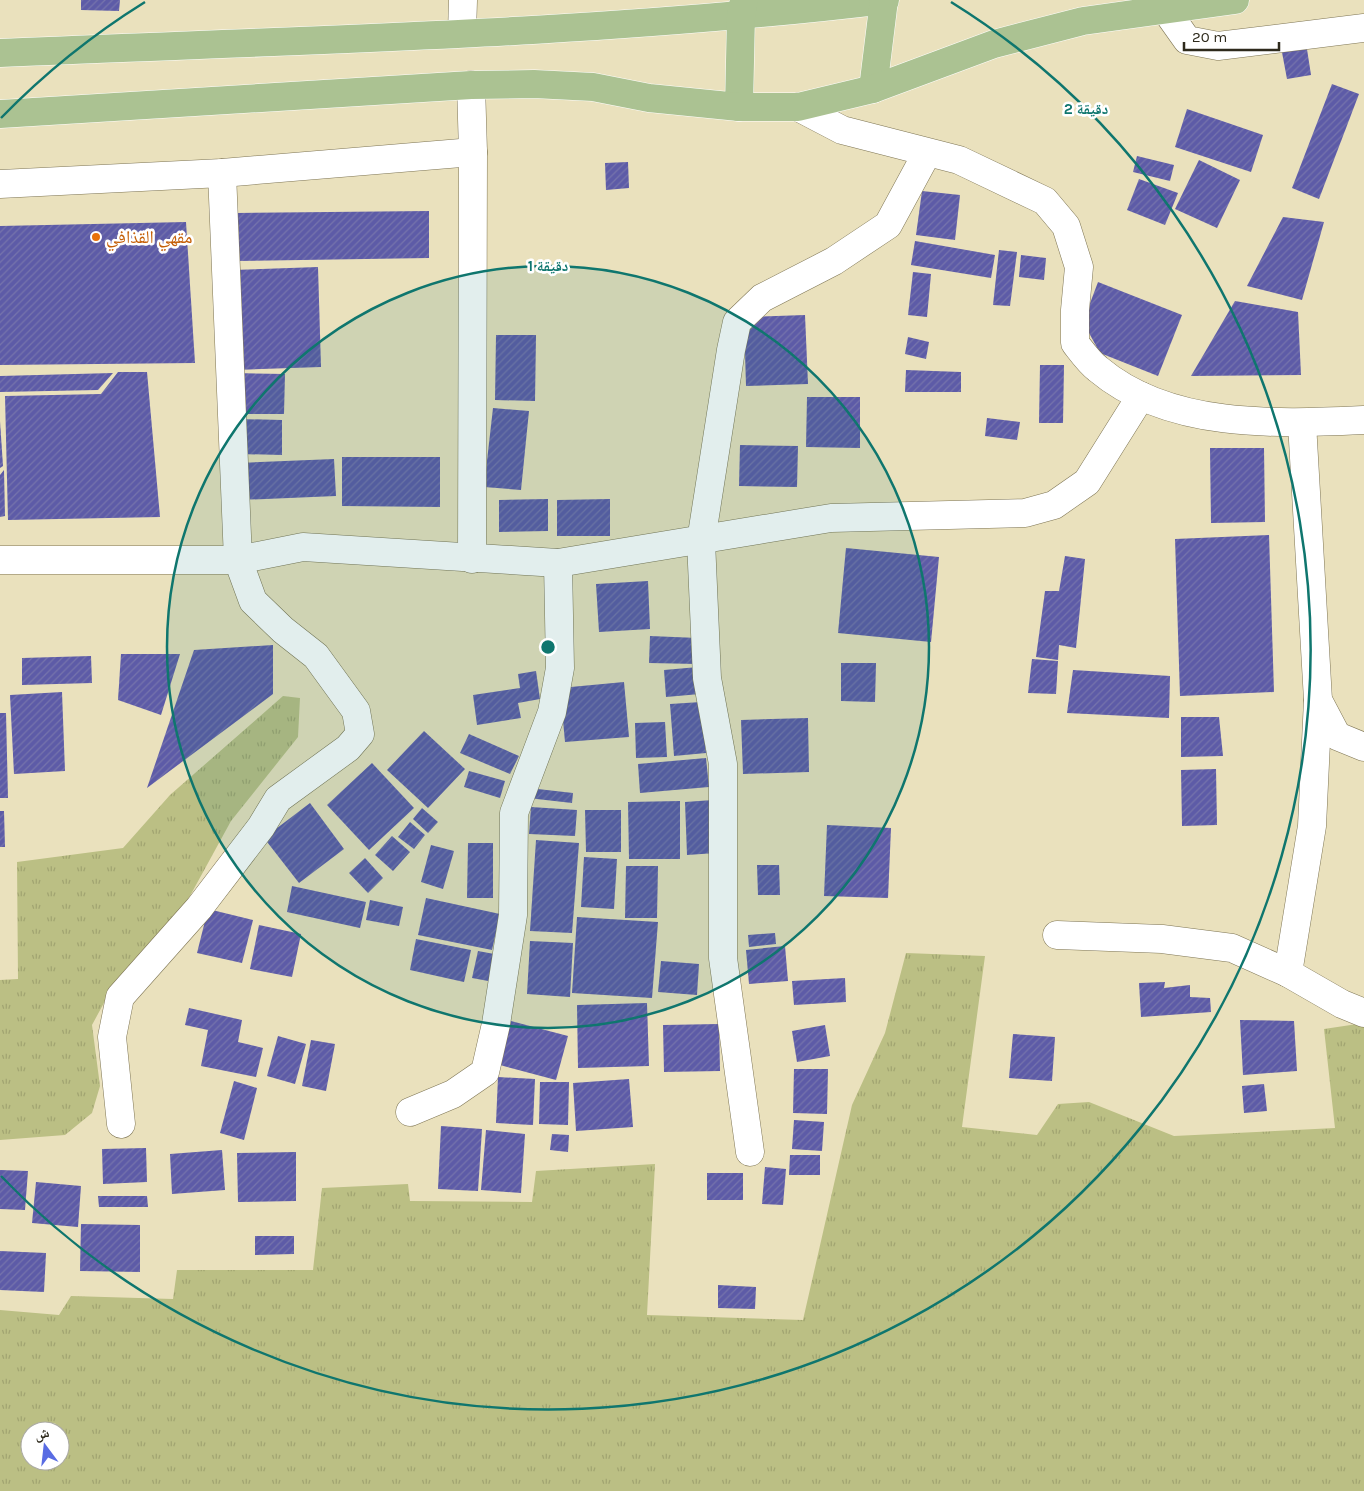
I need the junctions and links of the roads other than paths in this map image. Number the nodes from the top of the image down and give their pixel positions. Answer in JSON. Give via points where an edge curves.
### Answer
{"nodes":[{"id":1,"x":463,"y":0,"type":"edge"},
{"id":2,"x":884,"y":0,"type":"edge"},
{"id":3,"x":1235,"y":0,"type":"edge"},
{"id":4,"x":743,"y":8,"type":"edge"},
{"id":5,"x":1165,"y":9,"type":"junction"},
{"id":6,"x":1364,"y":28,"type":"edge"},
{"id":7,"x":462,"y":34,"type":"junction"},
{"id":8,"x":0,"y":53,"type":"edge"},
{"id":9,"x":471,"y":85,"type":"junction"},
{"id":10,"x":873,"y":89,"type":"junction"},
{"id":11,"x":739,"y":107,"type":"junction"},
{"id":12,"x":798,"y":107,"type":"junction"},
{"id":13,"x":0,"y":114,"type":"edge"},
{"id":14,"x":473,"y":152,"type":"junction"},
{"id":15,"x":927,"y":153,"type":"junction"},
{"id":16,"x":222,"y":173,"type":"junction"},
{"id":17,"x":0,"y":184,"type":"edge"},
{"id":18,"x":1140,"y":396,"type":"junction"},
{"id":19,"x":1364,"y":420,"type":"edge"},
{"id":20,"x":1302,"y":423,"type":"junction"},
{"id":21,"x":701,"y":541,"type":"junction"},
{"id":22,"x":472,"y":559,"type":"junction"},
{"id":23,"x":0,"y":560,"type":"edge"},
{"id":24,"x":238,"y":560,"type":"junction"},
{"id":25,"x":558,"y":563,"type":"junction"},
{"id":26,"x":1318,"y":700,"type":"junction"},
{"id":27,"x":1364,"y":747,"type":"edge"},
{"id":28,"x":1056,"y":935,"type":"dead end"},
{"id":29,"x":1288,"y":973,"type":"junction"},
{"id":30,"x":1364,"y":1013,"type":"edge"},
{"id":31,"x":410,"y":1112,"type":"dead end"},
{"id":32,"x":121,"y":1124,"type":"dead end"},
{"id":33,"x":750,"y":1152,"type":"dead end"}],
"edges":[{"from":1,"to":7,"type":"street"},
{"from":2,"to":4,"type":"main road"},
{"from":2,"to":10,"type":"main road"},
{"from":3,"to":5,"type":"main road"},
{"from":4,"to":7,"type":"main road"},
{"from":4,"to":11,"type":"main road"},
{"from":5,"to":6,"type":"street","via":[[1187,40],[1218,46]]},
{"from":5,"to":10,"type":"main road","via":[[1083,21],[994,44]]},
{"from":7,"to":8,"type":"main road"},
{"from":9,"to":11,"type":"main road","via":[[593,87],[649,98]]},
{"from":9,"to":13,"type":"main road"},
{"from":9,"to":14,"type":"street"},
{"from":10,"to":12,"type":"main road"},
{"from":11,"to":12,"type":"main road"},
{"from":12,"to":15,"type":"street","via":[[842,130]]},
{"from":14,"to":16,"type":"street"},
{"from":14,"to":22,"type":"street"},
{"from":15,"to":18,"type":"street","via":[[959,160],[1045,201],[1066,226],[1079,267],[1075,343],[1097,369]]},
{"from":15,"to":21,"type":"street","via":[[888,224],[834,261],[762,298],[737,322]]},
{"from":16,"to":17,"type":"street"},
{"from":16,"to":24,"type":"street"},
{"from":18,"to":20,"type":"street","via":[[1201,416]]},
{"from":18,"to":21,"type":"street","via":[[1087,482],[1054,506],[1025,513],[831,518]]},
{"from":19,"to":20,"type":"street"},
{"from":20,"to":26,"type":"street"},
{"from":21,"to":25,"type":"street"},
{"from":21,"to":33,"type":"street","via":[[707,678],[723,764],[723,958]]},
{"from":22,"to":24,"type":"street","via":[[303,547]]},
{"from":22,"to":25,"type":"street"},
{"from":23,"to":24,"type":"street"},
{"from":24,"to":32,"type":"street","via":[[253,600],[282,630],[316,656],[356,711],[360,734],[348,748],[278,799],[261,827],[199,908],[120,997],[112,1037]]},
{"from":25,"to":31,"type":"street","via":[[560,668],[552,712],[514,813],[513,915],[485,1072],[453,1094]]},
{"from":26,"to":27,"type":"street","via":[[1337,736]]},
{"from":26,"to":29,"type":"street","via":[[1312,826]]},
{"from":28,"to":29,"type":"street","via":[[1162,939],[1232,948]]},
{"from":29,"to":30,"type":"street"}]}
